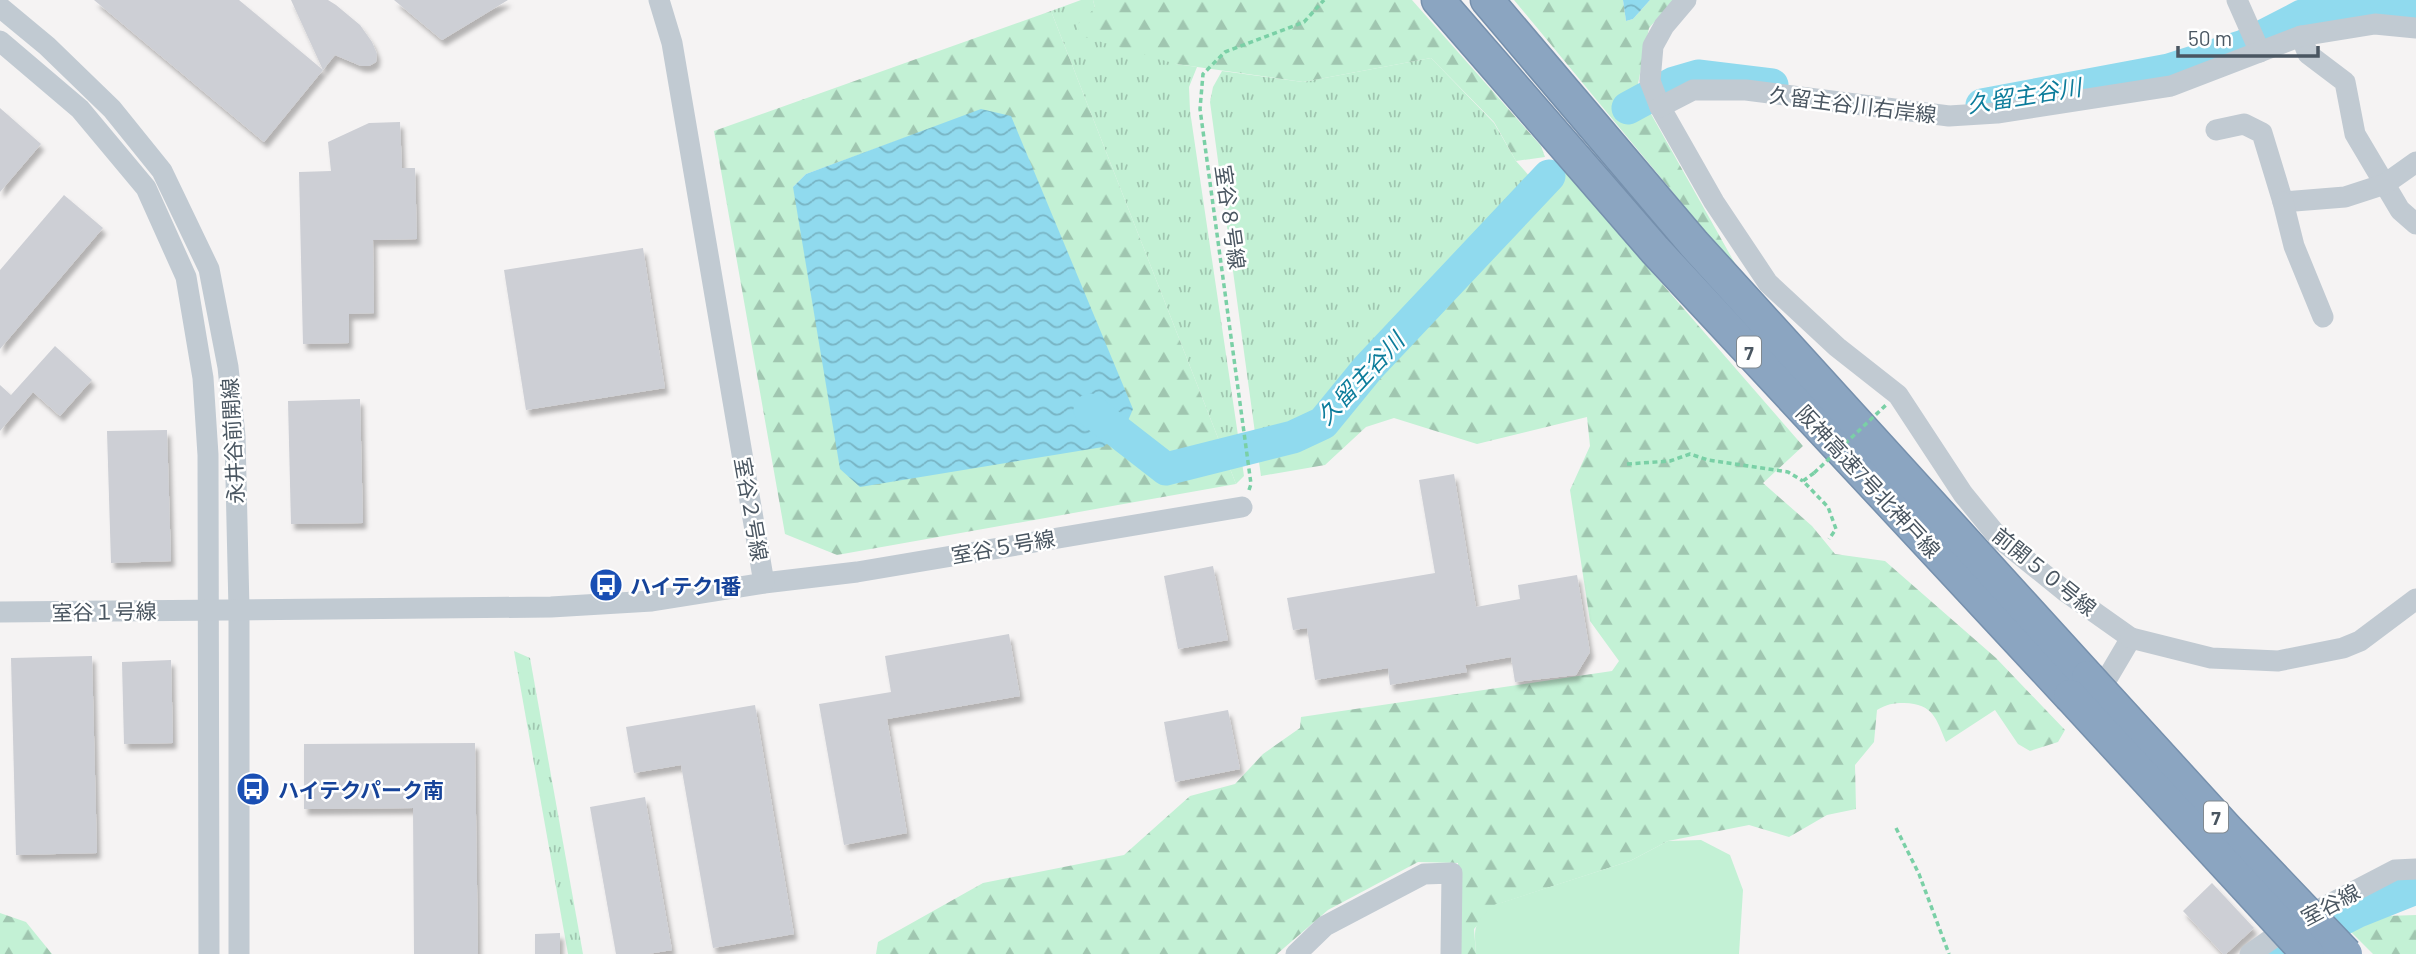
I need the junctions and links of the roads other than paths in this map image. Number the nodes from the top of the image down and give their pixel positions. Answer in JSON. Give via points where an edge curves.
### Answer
{"nodes":[{"id":1,"x":659,"y":0,"type":"edge"},
{"id":2,"x":1438,"y":0,"type":"edge"},
{"id":3,"x":1487,"y":0,"type":"edge"},
{"id":4,"x":1686,"y":0,"type":"edge"},
{"id":5,"x":2237,"y":0,"type":"edge"},
{"id":6,"x":0,"y":7,"type":"edge"},
{"id":7,"x":2416,"y":28,"type":"edge"},
{"id":8,"x":2301,"y":36,"type":"junction"},
{"id":9,"x":0,"y":41,"type":"edge"},
{"id":10,"x":2256,"y":43,"type":"junction"},
{"id":11,"x":1657,"y":97,"type":"junction"},
{"id":12,"x":2216,"y":130,"type":"dead end"},
{"id":13,"x":2416,"y":162,"type":"edge"},
{"id":14,"x":2385,"y":184,"type":"junction"},
{"id":15,"x":2283,"y":202,"type":"junction"},
{"id":16,"x":2416,"y":224,"type":"edge"},
{"id":17,"x":2323,"y":317,"type":"dead end"},
{"id":18,"x":1242,"y":507,"type":"road end"},
{"id":19,"x":764,"y":583,"type":"junction"},
{"id":20,"x":2416,"y":599,"type":"edge"},
{"id":21,"x":208,"y":609,"type":"junction"},
{"id":22,"x":239,"y":609,"type":"junction"},
{"id":23,"x":0,"y":612,"type":"edge"},
{"id":24,"x":2131,"y":638,"type":"junction"},
{"id":25,"x":2079,"y":686,"type":"junction"},
{"id":26,"x":2416,"y":852,"type":"edge"},
{"id":27,"x":2405,"y":869,"type":"edge"},
{"id":28,"x":2299,"y":920,"type":"junction"},
{"id":29,"x":209,"y":954,"type":"edge"},
{"id":30,"x":239,"y":954,"type":"edge"},
{"id":31,"x":1296,"y":954,"type":"edge"},
{"id":32,"x":1451,"y":954,"type":"edge"},
{"id":33,"x":2250,"y":954,"type":"edge"},
{"id":34,"x":2308,"y":954,"type":"edge"},
{"id":35,"x":2346,"y":954,"type":"edge"}],
"edges":[{"from":1,"to":19,"type":"street","name":"室谷２号線","via":[[672,43]]},
{"from":2,"to":25,"type":"highway","name":"阪神高速7号北神戸線","number":"7","via":[[1655,250]]},
{"from":3,"to":25,"type":"highway","name":"阪神高速7号北神戸線","number":"7"},
{"from":4,"to":11,"type":"street","via":[[1653,46],[1650,81]]},
{"from":5,"to":10,"type":"street"},
{"from":6,"to":22,"type":"street","name":"永井谷前開線","via":[[112,109],[162,170],[209,269],[228,367],[235,436]]},
{"from":7,"to":8,"type":"street","name":"久留主谷川右岸線","via":[[2375,24]]},
{"from":8,"to":10,"type":"street","name":"久留主谷川右岸線"},
{"from":8,"to":14,"type":"street","via":[[2308,54],[2345,82],[2355,134]]},
{"from":9,"to":21,"type":"street","name":"永井谷前開線","via":[[80,109],[146,188],[186,277],[203,378]]},
{"from":10,"to":11,"type":"street","name":"久留主谷川右岸線","via":[[2171,86],[1997,113],[1949,117],[1746,90],[1693,90]]},
{"from":11,"to":24,"type":"street","name":"前開５０号線","via":[[1714,202],[1768,284],[1898,395],[1963,494],[1999,538]]},
{"from":12,"to":15,"type":"street","via":[[2244,124],[2262,133]]},
{"from":13,"to":14,"type":"street"},
{"from":14,"to":15,"type":"street","via":[[2346,197]]},
{"from":14,"to":16,"type":"street","via":[[2400,210]]},
{"from":15,"to":17,"type":"street","via":[[2294,247]]},
{"from":18,"to":19,"type":"street","name":"室谷５号線","via":[[858,572]]},
{"from":19,"to":22,"type":"street","name":"室谷２号線","via":[[652,601],[576,605]]},
{"from":20,"to":24,"type":"street","via":[[2360,641],[2278,661],[2211,658]]},
{"from":21,"to":22,"type":"street","name":"室谷２号線"},
{"from":21,"to":23,"type":"street","name":"室谷１号線"},
{"from":21,"to":29,"type":"street","name":"永井谷前開線"},
{"from":22,"to":30,"type":"street","name":"永井谷前開線"},
{"from":24,"to":28,"type":"street","via":[[2093,703]]},
{"from":25,"to":34,"type":"highway","name":"阪神高速7号北神戸線","number":"7","bridge":true},
{"from":25,"to":35,"type":"highway","name":"阪神高速7号北神戸線","number":"7","bridge":true,"via":[[2226,828]]},
{"from":26,"to":27,"type":"street","name":"室谷線"},
{"from":27,"to":28,"type":"street","name":"室谷線"},
{"from":28,"to":33,"type":"street","name":"室谷線"},
{"from":31,"to":32,"type":"street","via":[[1325,926],[1424,874],[1452,873]]}]}
